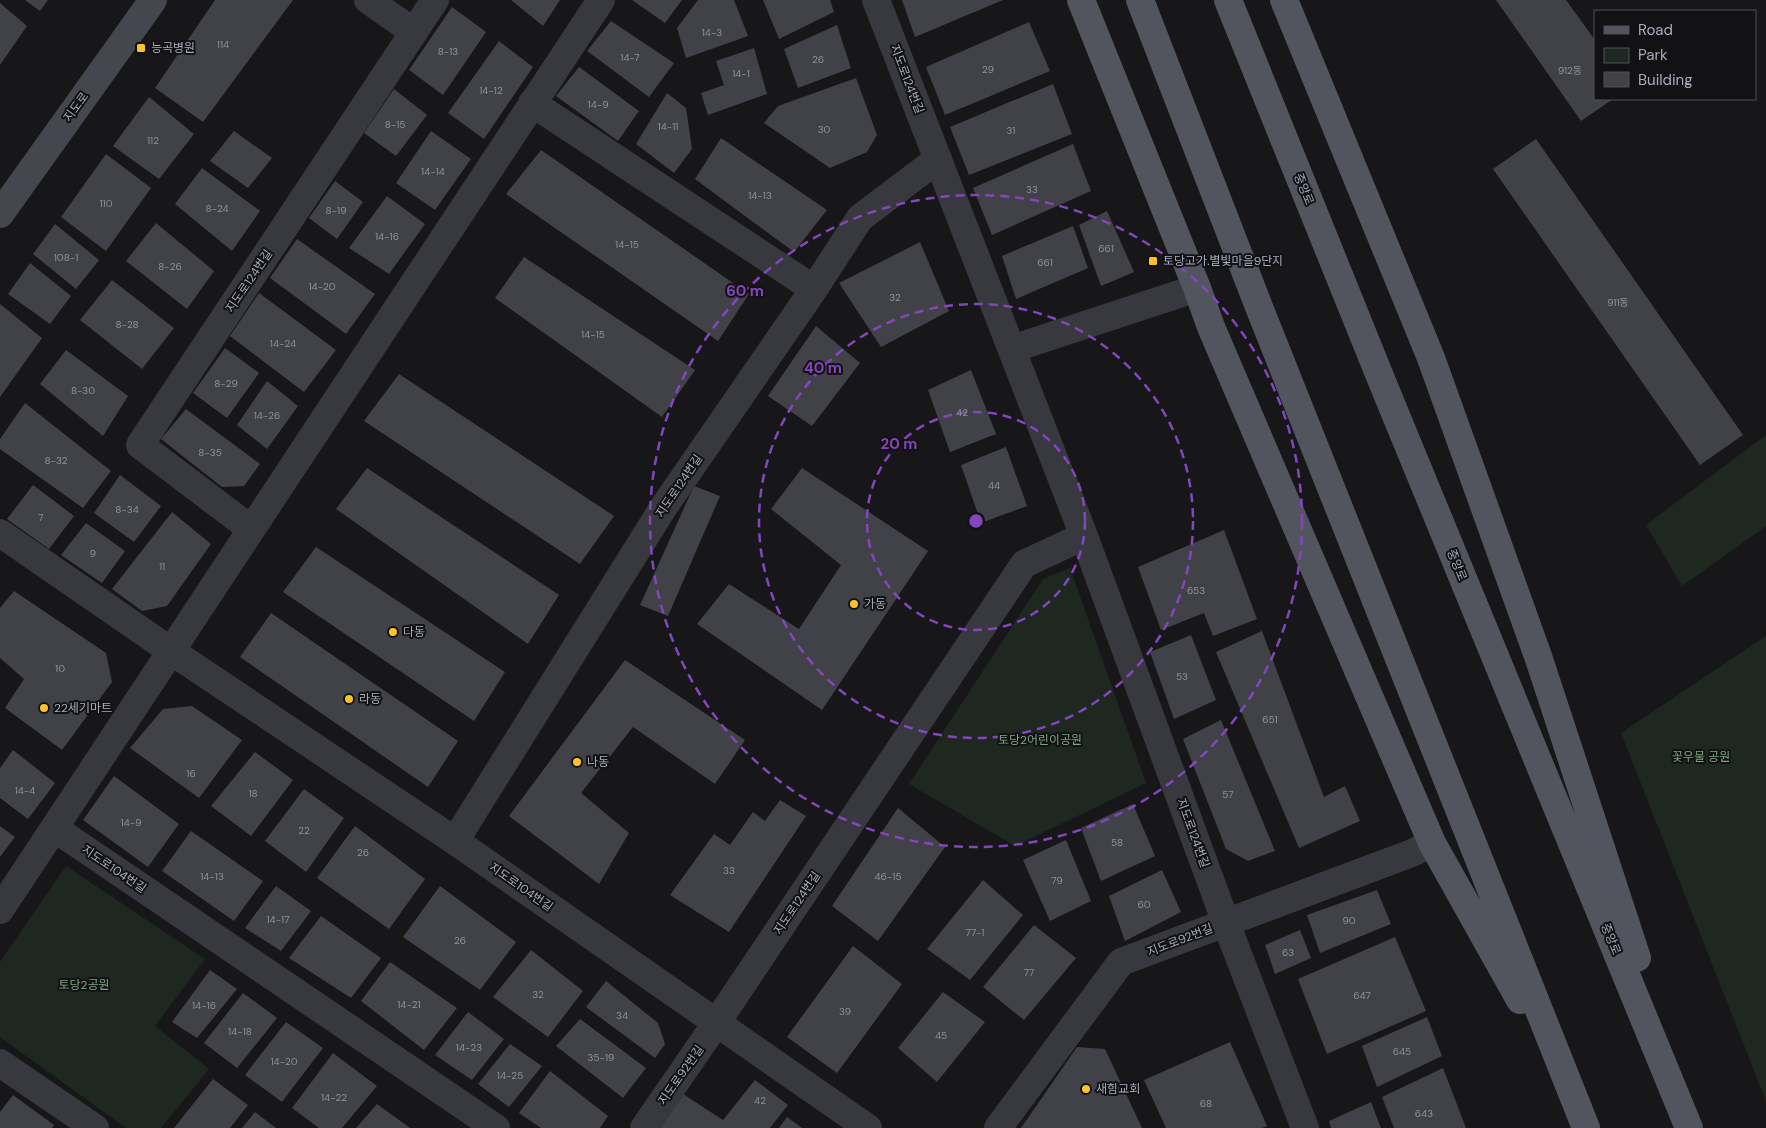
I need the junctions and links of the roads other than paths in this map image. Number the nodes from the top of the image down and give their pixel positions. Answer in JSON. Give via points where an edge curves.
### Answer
{"nodes":[{"id":1,"x":153,"y":0,"type":"edge"},
{"id":2,"x":368,"y":0,"type":"edge"},
{"id":3,"x":435,"y":0,"type":"edge"},
{"id":4,"x":600,"y":0,"type":"edge"},
{"id":5,"x":876,"y":0,"type":"edge"},
{"id":6,"x":1081,"y":0,"type":"edge"},
{"id":7,"x":1140,"y":0,"type":"edge"},
{"id":8,"x":1228,"y":0,"type":"edge"},
{"id":9,"x":1284,"y":0,"type":"edge"},
{"id":10,"x":414,"y":32,"type":"junction"},
{"id":11,"x":532,"y":103,"type":"junction"},
{"id":12,"x":938,"y":159,"type":"junction"},
{"id":13,"x":0,"y":214,"type":"edge"},
{"id":14,"x":814,"y":288,"type":"junction"},
{"id":15,"x":1198,"y":288,"type":"junction"},
{"id":16,"x":1012,"y":349,"type":"junction"},
{"id":17,"x":251,"y":529,"type":"junction"},
{"id":18,"x":0,"y":533,"type":"edge"},
{"id":19,"x":1084,"y":536,"type":"junction"},
{"id":20,"x":171,"y":651,"type":"junction"},
{"id":21,"x":54,"y":828,"type":"junction"},
{"id":22,"x":454,"y":842,"type":"junction"},
{"id":23,"x":1432,"y":843,"type":"junction"},
{"id":24,"x":0,"y":910,"type":"edge"},
{"id":25,"x":1226,"y":923,"type":"junction"},
{"id":26,"x":717,"y":1022,"type":"junction"},
{"id":27,"x":0,"y":1063,"type":"edge"},
{"id":28,"x":1574,"y":1099,"type":"junction"},
{"id":29,"x":95,"y":1128,"type":"edge"},
{"id":30,"x":496,"y":1128,"type":"edge"},
{"id":31,"x":644,"y":1128,"type":"edge"},
{"id":32,"x":868,"y":1128,"type":"edge"},
{"id":33,"x":998,"y":1128,"type":"edge"},
{"id":34,"x":1304,"y":1128,"type":"edge"},
{"id":35,"x":1586,"y":1128,"type":"edge"},
{"id":36,"x":1690,"y":1128,"type":"edge"}],
"edges":[{"from":1,"to":13,"type":"main road","name":"지도로"},
{"from":2,"to":10,"type":"street"},
{"from":3,"to":10,"type":"street","name":"지도로124번길"},
{"from":4,"to":11,"type":"street"},
{"from":5,"to":12,"type":"street","name":"지도로124번길"},
{"from":6,"to":15,"type":"main road"},
{"from":7,"to":28,"type":"main road"},
{"from":8,"to":36,"type":"main road","name":"중앙로"},
{"from":9,"to":36,"type":"main road","via":[[1441,386],[1539,659]]},
{"from":10,"to":17,"type":"street","name":"지도로124번길","via":[[140,445]]},
{"from":11,"to":14,"type":"street"},
{"from":11,"to":17,"type":"street"},
{"from":12,"to":14,"type":"street","name":"지도로124번길","via":[[860,218]]},
{"from":12,"to":16,"type":"street","name":"지도로124번길"},
{"from":14,"to":22,"type":"street","name":"지도로124번길","via":[[663,508]]},
{"from":15,"to":16,"type":"street"},
{"from":15,"to":23,"type":"main road","via":[[1211,326]]},
{"from":16,"to":19,"type":"street","name":"지도로124번길"},
{"from":17,"to":20,"type":"street"},
{"from":18,"to":20,"type":"street","name":"지도로104번길"},
{"from":19,"to":25,"type":"street","name":"지도로124번길"},
{"from":19,"to":26,"type":"street","name":"지도로124번길","via":[[1024,564]]},
{"from":20,"to":21,"type":"street"},
{"from":20,"to":22,"type":"street","name":"지도로104번길"},
{"from":21,"to":24,"type":"street"},
{"from":21,"to":30,"type":"street","name":"지도로104번길"},
{"from":22,"to":26,"type":"street","name":"지도로104번길"},
{"from":23,"to":25,"type":"street","name":"지도로92번길"},
{"from":23,"to":28,"type":"main road"},
{"from":25,"to":33,"type":"street","name":"지도로92번길","via":[[1120,962]]},
{"from":25,"to":34,"type":"street","name":"지도로124번길"},
{"from":26,"to":31,"type":"street","name":"지도로92번길"},
{"from":26,"to":32,"type":"street","name":"지도로104번길"},
{"from":27,"to":29,"type":"street"},
{"from":28,"to":35,"type":"main road"}]}
